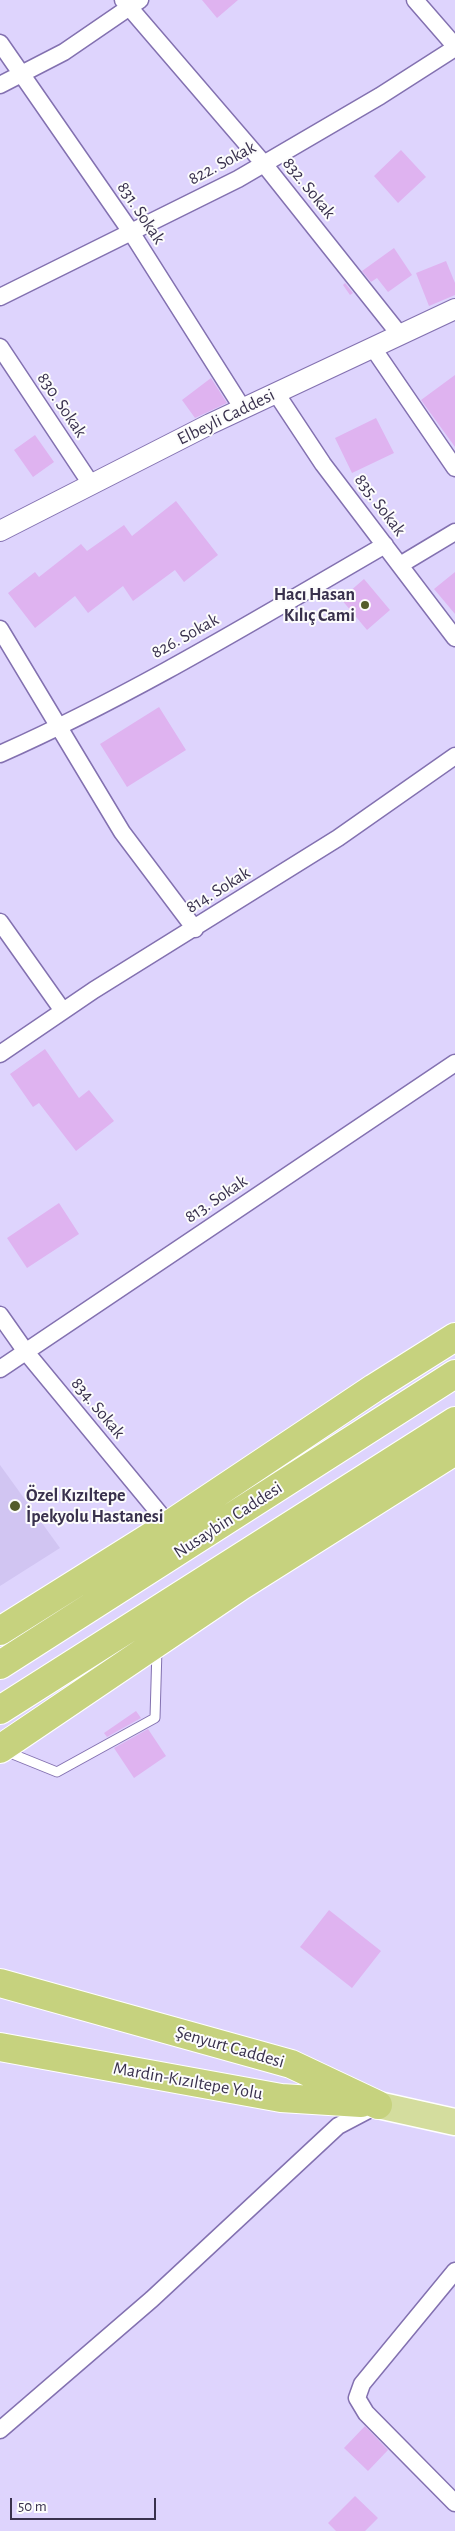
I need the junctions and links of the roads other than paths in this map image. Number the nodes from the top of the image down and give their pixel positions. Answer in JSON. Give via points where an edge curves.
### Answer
{"nodes":[{"id":1,"x":416,"y":0,"type":"edge"},
{"id":2,"x":131,"y":2,"type":"edge"},
{"id":3,"x":0,"y":43,"type":"edge"},
{"id":4,"x":455,"y":47,"type":"edge"},
{"id":5,"x":22,"y":73,"type":"junction"},
{"id":6,"x":0,"y":85,"type":"edge"},
{"id":7,"x":264,"y":164,"type":"junction"},
{"id":8,"x":131,"y":232,"type":"junction"},
{"id":9,"x":0,"y":297,"type":"edge"},
{"id":10,"x":455,"y":309,"type":"edge"},
{"id":11,"x":400,"y":335,"type":"junction"},
{"id":12,"x":0,"y":347,"type":"edge"},
{"id":13,"x":373,"y":348,"type":"junction"},
{"id":14,"x":276,"y":393,"type":"junction"},
{"id":15,"x":244,"y":409,"type":"junction"},
{"id":16,"x":455,"y":468,"type":"edge"},
{"id":17,"x":91,"y":484,"type":"junction"},
{"id":18,"x":0,"y":531,"type":"edge"},
{"id":19,"x":455,"y":532,"type":"edge"},
{"id":20,"x":385,"y":545,"type":"junction"},
{"id":21,"x":400,"y":564,"type":"junction"},
{"id":22,"x":0,"y":629,"type":"edge"},
{"id":23,"x":455,"y":638,"type":"edge"},
{"id":24,"x":60,"y":727,"type":"junction"},
{"id":25,"x":0,"y":754,"type":"edge"},
{"id":26,"x":455,"y":756,"type":"edge"},
{"id":27,"x":0,"y":922,"type":"edge"},
{"id":28,"x":195,"y":929,"type":"junction"},
{"id":29,"x":63,"y":1011,"type":"junction"},
{"id":30,"x":0,"y":1054,"type":"edge"},
{"id":31,"x":455,"y":1064,"type":"edge"},
{"id":32,"x":0,"y":1315,"type":"edge"},
{"id":33,"x":455,"y":1337,"type":"edge"},
{"id":34,"x":26,"y":1352,"type":"junction"},
{"id":35,"x":0,"y":1369,"type":"edge"},
{"id":36,"x":455,"y":1374,"type":"edge"},
{"id":37,"x":455,"y":1421,"type":"edge"},
{"id":38,"x":452,"y":1460,"type":"edge"},
{"id":39,"x":169,"y":1525,"type":"junction"},
{"id":40,"x":0,"y":1630,"type":"edge"},
{"id":41,"x":158,"y":1644,"type":"junction"},
{"id":42,"x":0,"y":1665,"type":"edge"},
{"id":43,"x":0,"y":1710,"type":"edge"},
{"id":44,"x":0,"y":1749,"type":"edge"},
{"id":45,"x":0,"y":1983,"type":"edge"},
{"id":46,"x":0,"y":2047,"type":"edge"},
{"id":47,"x":378,"y":2104,"type":"junction"},
{"id":48,"x":455,"y":2122,"type":"edge"},
{"id":49,"x":455,"y":2271,"type":"edge"},
{"id":50,"x":0,"y":2430,"type":"edge"},
{"id":51,"x":455,"y":2503,"type":"edge"}],
"edges":[{"from":1,"to":4,"type":"street"},
{"from":2,"to":5,"type":"street","via":[[64,52]]},
{"from":2,"to":7,"type":"street","name":"832. Sokak"},
{"from":3,"to":5,"type":"street","name":"831. Sokak"},
{"from":4,"to":7,"type":"street","name":"822. Sokak","via":[[380,96]]},
{"from":5,"to":6,"type":"street"},
{"from":5,"to":8,"type":"street","name":"831. Sokak"},
{"from":7,"to":8,"type":"street","name":"822. Sokak"},
{"from":7,"to":11,"type":"street","name":"832. Sokak"},
{"from":8,"to":9,"type":"street","name":"822. Sokak"},
{"from":8,"to":15,"type":"street","name":"831. Sokak"},
{"from":10,"to":11,"type":"street","name":"Elbeyli Caddesi"},
{"from":11,"to":13,"type":"street","name":"Elbeyli Caddesi"},
{"from":12,"to":17,"type":"street","name":"830. Sokak"},
{"from":13,"to":14,"type":"street","name":"Elbeyli Caddesi"},
{"from":13,"to":16,"type":"street"},
{"from":14,"to":15,"type":"street","name":"Elbeyli Caddesi"},
{"from":14,"to":20,"type":"street","name":"835. Sokak"},
{"from":15,"to":17,"type":"street","name":"Elbeyli Caddesi"},
{"from":17,"to":18,"type":"street","name":"Elbeyli Caddesi"},
{"from":19,"to":21,"type":"street"},
{"from":20,"to":21,"type":"street","name":"835. Sokak"},
{"from":20,"to":24,"type":"street","name":"826. Sokak"},
{"from":21,"to":23,"type":"street","name":"835. Sokak"},
{"from":22,"to":24,"type":"street"},
{"from":24,"to":25,"type":"street","name":"826. Sokak"},
{"from":24,"to":28,"type":"street","via":[[122,832]]},
{"from":26,"to":28,"type":"street","name":"814. Sokak","via":[[338,838]]},
{"from":27,"to":29,"type":"street"},
{"from":28,"to":29,"type":"street","name":"814. Sokak"},
{"from":29,"to":30,"type":"street","name":"814. Sokak"},
{"from":31,"to":34,"type":"street","name":"813. Sokak"},
{"from":32,"to":34,"type":"street","name":"834. Sokak"},
{"from":33,"to":39,"type":"highway"},
{"from":34,"to":35,"type":"street","name":"813. Sokak"},
{"from":34,"to":39,"type":"street","name":"834. Sokak"},
{"from":36,"to":42,"type":"highway","name":"Nusaybin Caddesi"},
{"from":37,"to":43,"type":"highway"},
{"from":38,"to":41,"type":"highway","via":[[241,1586]]},
{"from":39,"to":40,"type":"highway"},
{"from":41,"to":44,"type":"highway"},
{"from":41,"to":44,"type":"lane","via":[[155,1718],[57,1772]]},
{"from":45,"to":47,"type":"highway","name":"Şenyurt Caddesi","via":[[291,2064]]},
{"from":46,"to":47,"type":"highway","name":"Mardin-Kızıltepe Yolu","via":[[281,2098]]},
{"from":47,"to":48,"type":"main road","name":"Şenyurt Caddesi"},
{"from":47,"to":50,"type":"street","via":[[338,2126],[152,2299]]},
{"from":49,"to":51,"type":"street","via":[[362,2384],[357,2398],[366,2413]]}]}
